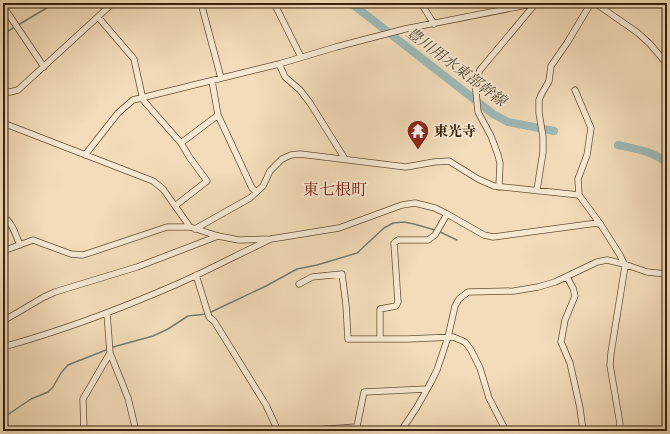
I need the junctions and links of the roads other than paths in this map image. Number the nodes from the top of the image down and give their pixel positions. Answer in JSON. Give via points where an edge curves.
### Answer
{"nodes":[{"id":1,"x":113,"y":3,"type":"edge"},
{"id":2,"x":201,"y":3,"type":"edge"},
{"id":3,"x":274,"y":3,"type":"edge"},
{"id":4,"x":422,"y":3,"type":"edge"},
{"id":5,"x":536,"y":3,"type":"edge"},
{"id":6,"x":591,"y":3,"type":"edge"},
{"id":7,"x":595,"y":3,"type":"edge"},
{"id":8,"x":520,"y":5,"type":"edge"},
{"id":9,"x":3,"y":6,"type":"edge"},
{"id":10,"x":98,"y":17,"type":"junction"},
{"id":11,"x":434,"y":24,"type":"junction"},
{"id":12,"x":301,"y":57,"type":"junction"},
{"id":13,"x":279,"y":64,"type":"junction"},
{"id":14,"x":667,"y":64,"type":"edge"},
{"id":15,"x":44,"y":66,"type":"junction"},
{"id":16,"x":221,"y":78,"type":"junction"},
{"id":17,"x":212,"y":81,"type":"junction"},
{"id":18,"x":575,"y":90,"type":"dead end"},
{"id":19,"x":3,"y":91,"type":"edge"},
{"id":20,"x":143,"y":98,"type":"junction"},
{"id":21,"x":218,"y":115,"type":"junction"},
{"id":22,"x":3,"y":123,"type":"edge"},
{"id":23,"x":181,"y":143,"type":"junction"},
{"id":24,"x":85,"y":155,"type":"junction"},
{"id":25,"x":345,"y":159,"type":"junction"},
{"id":26,"x":499,"y":187,"type":"junction"},
{"id":27,"x":536,"y":190,"type":"junction"},
{"id":28,"x":256,"y":192,"type":"junction"},
{"id":29,"x":579,"y":195,"type":"junction"},
{"id":30,"x":175,"y":206,"type":"junction"},
{"id":31,"x":447,"y":214,"type":"junction"},
{"id":32,"x":3,"y":218,"type":"edge"},
{"id":33,"x":599,"y":224,"type":"junction"},
{"id":34,"x":193,"y":228,"type":"junction"},
{"id":35,"x":218,"y":236,"type":"junction"},
{"id":36,"x":271,"y":239,"type":"junction"},
{"id":37,"x":20,"y":245,"type":"junction"},
{"id":38,"x":3,"y":251,"type":"edge"},
{"id":39,"x":624,"y":264,"type":"junction"},
{"id":40,"x":667,"y":274,"type":"edge"},
{"id":41,"x":196,"y":275,"type":"junction"},
{"id":42,"x":567,"y":277,"type":"junction"},
{"id":43,"x":299,"y":284,"type":"dead end"},
{"id":44,"x":107,"y":313,"type":"junction"},
{"id":45,"x":3,"y":321,"type":"edge"},
{"id":46,"x":448,"y":337,"type":"junction"},
{"id":47,"x":380,"y":338,"type":"junction"},
{"id":48,"x":3,"y":347,"type":"edge"},
{"id":49,"x":110,"y":353,"type":"junction"},
{"id":50,"x":427,"y":390,"type":"junction"},
{"id":51,"x":356,"y":429,"type":"edge"},
{"id":52,"x":84,"y":431,"type":"edge"},
{"id":53,"x":136,"y":431,"type":"edge"},
{"id":54,"x":278,"y":431,"type":"edge"},
{"id":55,"x":300,"y":431,"type":"edge"},
{"id":56,"x":401,"y":431,"type":"edge"},
{"id":57,"x":506,"y":431,"type":"edge"},
{"id":58,"x":583,"y":431,"type":"edge"},
{"id":59,"x":619,"y":431,"type":"edge"}],
"edges":[{"from":1,"to":10,"type":"street"},
{"from":2,"to":16,"type":"street"},
{"from":3,"to":12,"type":"street"},
{"from":4,"to":11,"type":"street"},
{"from":5,"to":8,"type":"street"},
{"from":5,"to":26,"type":"street","via":[[480,70],[475,82],[478,112],[491,136],[500,163]]},
{"from":6,"to":27,"type":"street","via":[[552,66],[549,81],[539,100],[543,152]]},
{"from":7,"to":14,"type":"street","via":[[638,33]]},
{"from":8,"to":11,"type":"street"},
{"from":9,"to":15,"type":"street"},
{"from":10,"to":15,"type":"street"},
{"from":10,"to":20,"type":"street","via":[[134,59]]},
{"from":11,"to":12,"type":"street"},
{"from":12,"to":13,"type":"street"},
{"from":13,"to":16,"type":"street"},
{"from":13,"to":25,"type":"street","via":[[285,77],[310,103]]},
{"from":15,"to":19,"type":"street","via":[[18,90]]},
{"from":16,"to":17,"type":"street"},
{"from":17,"to":20,"type":"street"},
{"from":17,"to":21,"type":"street"},
{"from":18,"to":29,"type":"street","via":[[591,128],[587,155],[578,178]]},
{"from":20,"to":23,"type":"street"},
{"from":20,"to":24,"type":"street","via":[[133,100],[122,108]]},
{"from":21,"to":23,"type":"street"},
{"from":21,"to":28,"type":"street"},
{"from":22,"to":24,"type":"street"},
{"from":23,"to":30,"type":"street","via":[[207,181]]},
{"from":24,"to":30,"type":"street","via":[[153,182],[163,189]]},
{"from":25,"to":26,"type":"street","via":[[406,168],[449,161],[478,179]]},
{"from":25,"to":28,"type":"street","via":[[291,155],[274,167],[263,186]]},
{"from":26,"to":27,"type":"street"},
{"from":27,"to":29,"type":"street"},
{"from":28,"to":34,"type":"street","via":[[243,203]]},
{"from":29,"to":33,"type":"street"},
{"from":30,"to":34,"type":"street"},
{"from":31,"to":33,"type":"street","via":[[493,237]]},
{"from":31,"to":36,"type":"street","via":[[415,203],[402,205],[339,228]]},
{"from":31,"to":47,"type":"street","via":[[432,238],[398,240],[394,243],[398,302],[396,306],[380,309]]},
{"from":32,"to":37,"type":"street","via":[[10,225]]},
{"from":33,"to":39,"type":"street"},
{"from":34,"to":35,"type":"street"},
{"from":34,"to":37,"type":"street","via":[[167,227],[83,255],[72,254],[36,241]]},
{"from":35,"to":36,"type":"street","via":[[239,240]]},
{"from":35,"to":45,"type":"street","via":[[137,267],[44,296]]},
{"from":36,"to":41,"type":"street"},
{"from":37,"to":38,"type":"street"},
{"from":39,"to":40,"type":"street","via":[[647,272]]},
{"from":39,"to":42,"type":"street","via":[[607,260],[597,262]]},
{"from":39,"to":59,"type":"street","via":[[610,365]]},
{"from":41,"to":44,"type":"street"},
{"from":41,"to":54,"type":"street","via":[[209,317],[245,371],[274,419]]},
{"from":42,"to":46,"type":"street","via":[[520,290],[468,292],[455,306]]},
{"from":42,"to":58,"type":"street","via":[[575,296],[565,320],[561,342],[570,363]]},
{"from":43,"to":47,"type":"street","via":[[312,277],[342,274],[348,338]]},
{"from":44,"to":48,"type":"street"},
{"from":44,"to":49,"type":"street"},
{"from":46,"to":47,"type":"street"},
{"from":46,"to":50,"type":"street"},
{"from":46,"to":57,"type":"street","via":[[465,342],[471,350],[480,368],[489,398]]},
{"from":49,"to":52,"type":"street","via":[[83,399]]},
{"from":49,"to":53,"type":"street","via":[[128,398]]},
{"from":50,"to":51,"type":"street","via":[[364,392]]},
{"from":50,"to":56,"type":"street"},
{"from":51,"to":55,"type":"street"}]}
